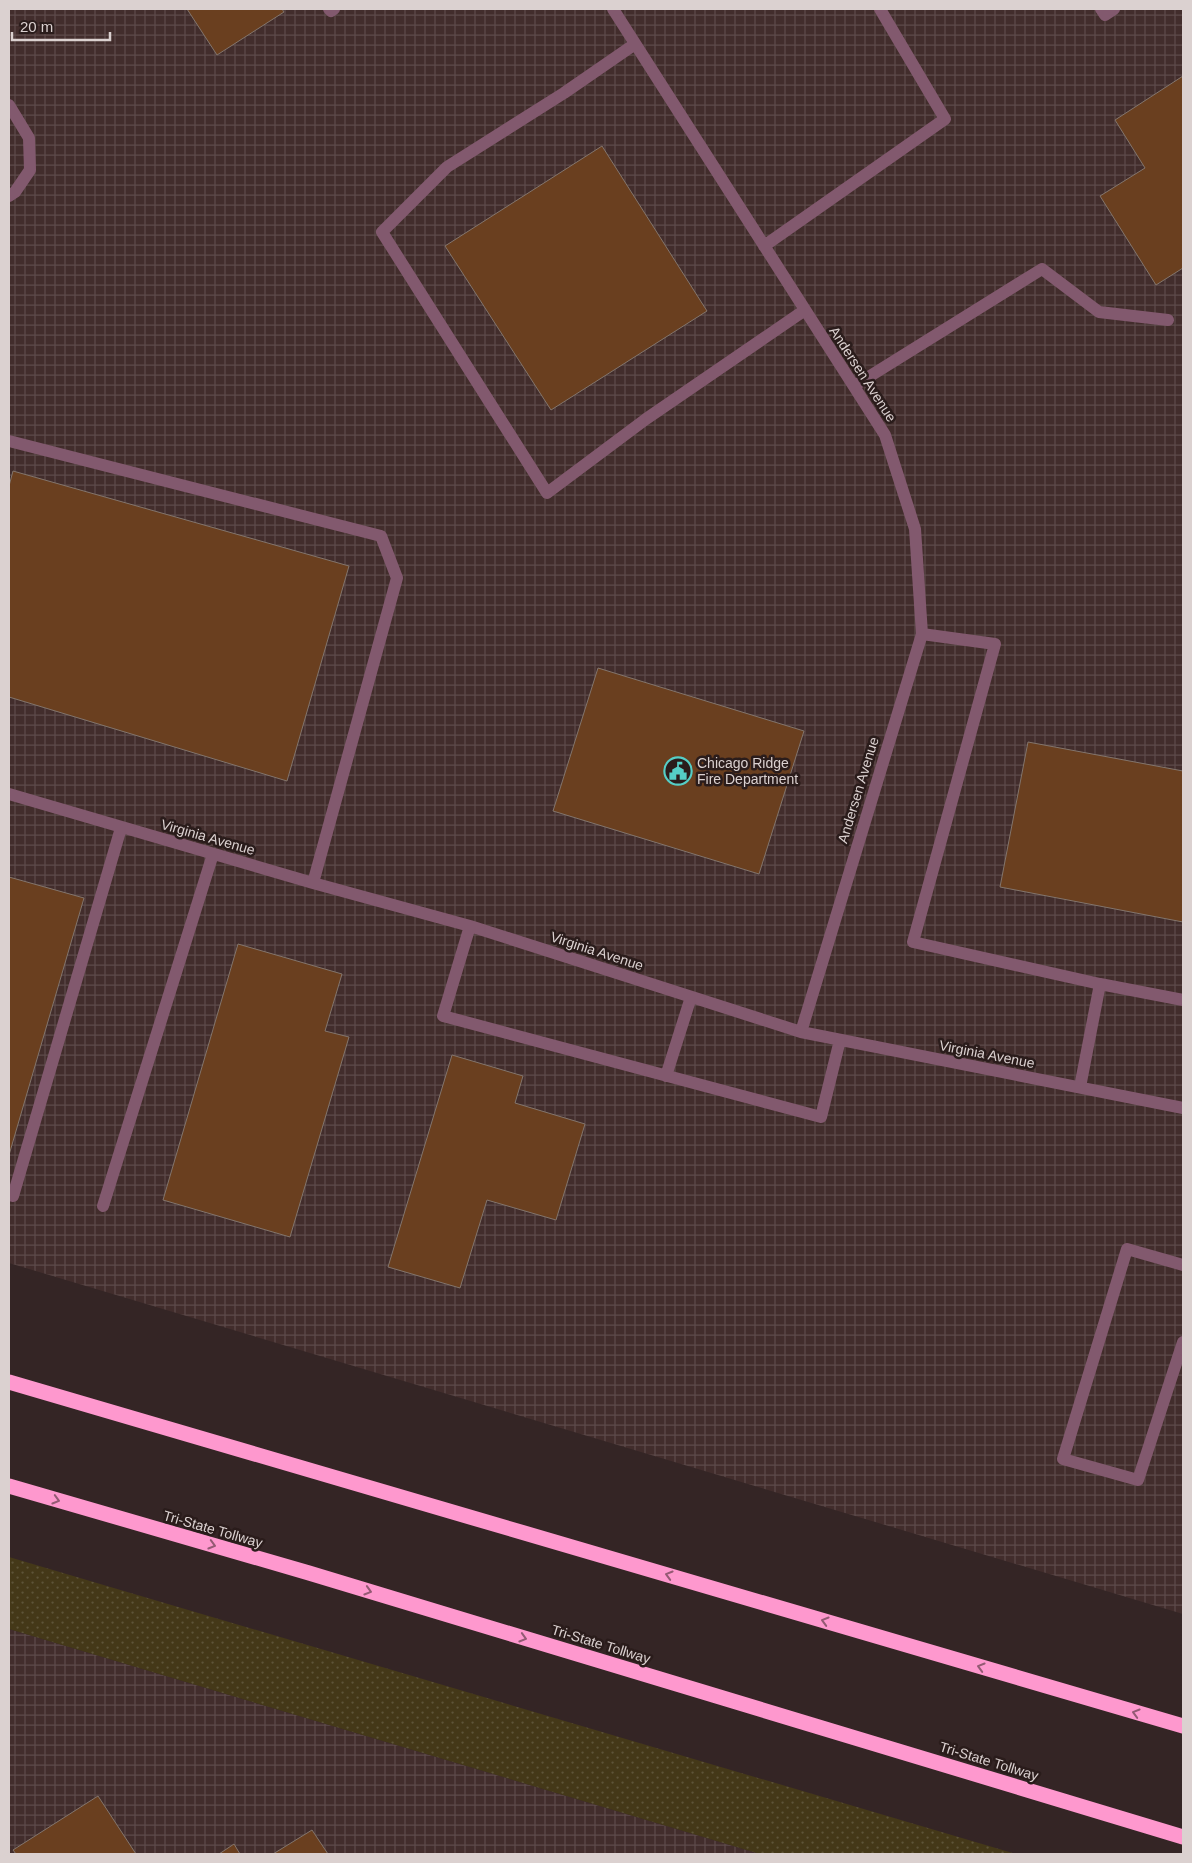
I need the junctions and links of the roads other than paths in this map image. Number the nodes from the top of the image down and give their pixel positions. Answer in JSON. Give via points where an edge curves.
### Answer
{"nodes":[{"id":1,"x":329,"y":9,"type":"edge"},
{"id":2,"x":334,"y":9,"type":"edge"},
{"id":3,"x":613,"y":9,"type":"edge"},
{"id":4,"x":880,"y":9,"type":"edge"},
{"id":5,"x":1101,"y":9,"type":"edge"},
{"id":6,"x":1114,"y":9,"type":"edge"},
{"id":7,"x":635,"y":44,"type":"junction"},
{"id":8,"x":9,"y":105,"type":"edge"},
{"id":9,"x":9,"y":196,"type":"edge"},
{"id":10,"x":764,"y":246,"type":"junction"},
{"id":11,"x":804,"y":310,"type":"junction"},
{"id":12,"x":1168,"y":320,"type":"dead end"},
{"id":13,"x":854,"y":386,"type":"junction"},
{"id":14,"x":9,"y":441,"type":"edge"},
{"id":15,"x":922,"y":634,"type":"junction"},
{"id":16,"x":9,"y":794,"type":"edge"},
{"id":17,"x":121,"y":828,"type":"junction"},
{"id":18,"x":213,"y":854,"type":"junction"},
{"id":19,"x":313,"y":883,"type":"junction"},
{"id":20,"x":470,"y":926,"type":"junction"},
{"id":21,"x":1100,"y":984,"type":"junction"},
{"id":22,"x":691,"y":997,"type":"junction"},
{"id":23,"x":1183,"y":1000,"type":"edge"},
{"id":24,"x":801,"y":1032,"type":"junction"},
{"id":25,"x":840,"y":1040,"type":"junction"},
{"id":26,"x":666,"y":1076,"type":"junction"},
{"id":27,"x":1080,"y":1088,"type":"junction"},
{"id":28,"x":1183,"y":1108,"type":"edge"},
{"id":29,"x":9,"y":1195,"type":"edge"},
{"id":30,"x":103,"y":1206,"type":"dead end"},
{"id":31,"x":1183,"y":1265,"type":"edge"},
{"id":32,"x":1183,"y":1342,"type":"edge"},
{"id":33,"x":9,"y":1382,"type":"edge"},
{"id":34,"x":9,"y":1486,"type":"edge"},
{"id":35,"x":1183,"y":1726,"type":"edge"},
{"id":36,"x":1183,"y":1837,"type":"edge"}],
"edges":[{"from":1,"to":2,"type":"street"},
{"from":3,"to":7,"type":"street","name":"Andersen Avenue"},
{"from":4,"to":10,"type":"street","via":[[945,119]]},
{"from":5,"to":6,"type":"street","via":[[1105,15]]},
{"from":7,"to":10,"type":"street","name":"Andersen Avenue"},
{"from":7,"to":11,"type":"street","via":[[448,167],[382,232],[547,492]]},
{"from":8,"to":9,"type":"street","via":[[29,138],[30,170]]},
{"from":10,"to":11,"type":"street","name":"Andersen Avenue"},
{"from":11,"to":13,"type":"street","name":"Andersen Avenue"},
{"from":12,"to":13,"type":"street","via":[[1099,312],[1042,269]]},
{"from":13,"to":15,"type":"street","name":"Andersen Avenue","via":[[885,435],[915,529]]},
{"from":14,"to":19,"type":"street","via":[[381,536],[397,578]]},
{"from":15,"to":21,"type":"street","via":[[995,644],[913,942]]},
{"from":15,"to":24,"type":"street","name":"Andersen Avenue"},
{"from":16,"to":17,"type":"street","name":"Virginia Avenue"},
{"from":17,"to":18,"type":"street","name":"Virginia Avenue"},
{"from":17,"to":29,"type":"street","via":[[13,1196]]},
{"from":18,"to":19,"type":"street","name":"Virginia Avenue"},
{"from":18,"to":30,"type":"street"},
{"from":19,"to":20,"type":"street","name":"Virginia Avenue"},
{"from":20,"to":22,"type":"street","name":"Virginia Avenue"},
{"from":20,"to":26,"type":"street","via":[[443,1016]]},
{"from":21,"to":23,"type":"street"},
{"from":21,"to":27,"type":"street"},
{"from":22,"to":24,"type":"street","name":"Virginia Avenue"},
{"from":22,"to":26,"type":"street"},
{"from":24,"to":25,"type":"street","name":"Virginia Avenue"},
{"from":25,"to":26,"type":"street","via":[[821,1117]]},
{"from":25,"to":27,"type":"street","name":"Virginia Avenue"},
{"from":27,"to":28,"type":"street","name":"Virginia Avenue"},
{"from":31,"to":32,"type":"street","via":[[1127,1249],[1063,1458],[1138,1480]]},
{"from":35,"to":33,"type":"highway","one_way":true},
{"from":34,"to":36,"type":"highway","name":"Tri-State Tollway","one_way":true}]}
